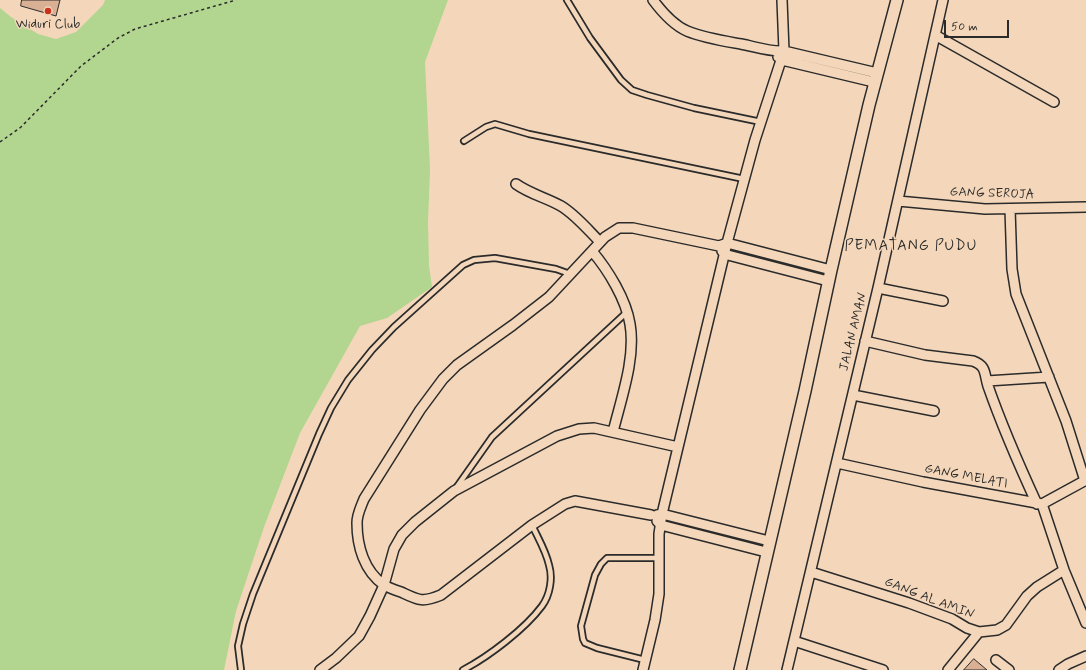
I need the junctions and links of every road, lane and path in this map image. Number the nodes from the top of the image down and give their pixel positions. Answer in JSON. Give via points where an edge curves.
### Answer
{"nodes":[{"id":1,"x":236,"y":0,"type":"edge"},
{"id":2,"x":567,"y":0,"type":"edge"},
{"id":3,"x":653,"y":0,"type":"edge"},
{"id":4,"x":782,"y":0,"type":"edge"},
{"id":5,"x":897,"y":0,"type":"edge"},
{"id":6,"x":943,"y":0,"type":"edge"},
{"id":7,"x":934,"y":35,"type":"junction"},
{"id":8,"x":783,"y":56,"type":"junction"},
{"id":9,"x":875,"y":77,"type":"junction"},
{"id":10,"x":1054,"y":102,"type":"dead end"},
{"id":11,"x":761,"y":122,"type":"junction"},
{"id":12,"x":464,"y":141,"type":"dead end"},
{"id":13,"x":0,"y":142,"type":"edge"},
{"id":14,"x":744,"y":179,"type":"junction"},
{"id":15,"x":516,"y":184,"type":"dead end"},
{"id":16,"x":898,"y":201,"type":"junction"},
{"id":17,"x":1086,"y":207,"type":"edge"},
{"id":18,"x":1010,"y":209,"type":"junction"},
{"id":19,"x":600,"y":242,"type":"junction"},
{"id":20,"x":722,"y":245,"type":"junction"},
{"id":21,"x":592,"y":251,"type":"junction"},
{"id":22,"x":724,"y":254,"type":"junction"},
{"id":23,"x":830,"y":270,"type":"junction"},
{"id":24,"x":570,"y":274,"type":"junction"},
{"id":25,"x":828,"y":281,"type":"junction"},
{"id":26,"x":878,"y":288,"type":"junction"},
{"id":27,"x":943,"y":301,"type":"dead end"},
{"id":28,"x":627,"y":312,"type":"junction"},
{"id":29,"x":865,"y":341,"type":"junction"},
{"id":30,"x":1049,"y":376,"type":"junction"},
{"id":31,"x":986,"y":381,"type":"junction"},
{"id":32,"x":853,"y":395,"type":"junction"},
{"id":33,"x":934,"y":411,"type":"dead end"},
{"id":34,"x":613,"y":432,"type":"junction"},
{"id":35,"x":678,"y":447,"type":"junction"},
{"id":36,"x":837,"y":463,"type":"junction"},
{"id":37,"x":1086,"y":481,"type":"edge"},
{"id":38,"x":454,"y":491,"type":"junction"},
{"id":39,"x":1039,"y":504,"type":"junction"},
{"id":40,"x":662,"y":514,"type":"junction"},
{"id":41,"x":651,"y":515,"type":"junction"},
{"id":42,"x":532,"y":525,"type":"junction"},
{"id":43,"x":661,"y":525,"type":"junction"},
{"id":44,"x":768,"y":547,"type":"junction"},
{"id":45,"x":659,"y":558,"type":"junction"},
{"id":46,"x":1064,"y":570,"type":"junction"},
{"id":47,"x":811,"y":572,"type":"junction"},
{"id":48,"x":384,"y":585,"type":"junction"},
{"id":49,"x":1083,"y":610,"type":"edge"},
{"id":50,"x":1086,"y":623,"type":"edge"},
{"id":51,"x":979,"y":632,"type":"junction"},
{"id":52,"x":794,"y":640,"type":"junction"},
{"id":53,"x":1086,"y":656,"type":"edge"},
{"id":54,"x":645,"y":660,"type":"junction"},
{"id":55,"x":996,"y":660,"type":"dead end"},
{"id":56,"x":241,"y":670,"type":"edge"},
{"id":57,"x":320,"y":670,"type":"edge"},
{"id":58,"x":463,"y":670,"type":"edge"},
{"id":59,"x":643,"y":670,"type":"edge"},
{"id":60,"x":740,"y":670,"type":"edge"},
{"id":61,"x":787,"y":670,"type":"edge"},
{"id":62,"x":883,"y":670,"type":"edge"},
{"id":63,"x":948,"y":670,"type":"edge"},
{"id":64,"x":1009,"y":670,"type":"edge"},
{"id":65,"x":1059,"y":670,"type":"edge"}],
"edges":[{"from":1,"to":13,"type":"path","via":[[135,29],[118,38],[81,66],[21,127]]},
{"from":2,"to":11,"type":"lane","via":[[590,38],[621,80],[632,90],[694,108]]},
{"from":3,"to":8,"type":"street","via":[[672,21],[687,31]]},
{"from":4,"to":8,"type":"street"},
{"from":5,"to":9,"type":"street"},
{"from":6,"to":7,"type":"street","name":"JALAN AMAN"},
{"from":7,"to":10,"type":"street"},
{"from":7,"to":16,"type":"street","name":"JALAN AMAN"},
{"from":8,"to":9,"type":"street"},
{"from":8,"to":11,"type":"street"},
{"from":9,"to":23,"type":"street"},
{"from":11,"to":14,"type":"street"},
{"from":12,"to":14,"type":"lane","via":[[495,124],[528,134]]},
{"from":14,"to":20,"type":"street"},
{"from":15,"to":19,"type":"street","via":[[562,206]]},
{"from":16,"to":18,"type":"street","name":"GANG SEROJA"},
{"from":16,"to":26,"type":"street","name":"JALAN AMAN"},
{"from":17,"to":18,"type":"street","name":"GANG SEROJA"},
{"from":18,"to":30,"type":"street","via":[[1012,269],[1016,294]]},
{"from":19,"to":20,"type":"street","via":[[619,228],[633,228]]},
{"from":19,"to":21,"type":"street"},
{"from":20,"to":22,"type":"street"},
{"from":20,"to":23,"type":"street"},
{"from":21,"to":24,"type":"street"},
{"from":21,"to":28,"type":"street","via":[[618,289]]},
{"from":22,"to":25,"type":"street"},
{"from":22,"to":35,"type":"street"},
{"from":23,"to":25,"type":"street"},
{"from":24,"to":48,"type":"street","via":[[548,297],[513,326],[457,365],[443,379],[420,410],[364,499],[357,523],[363,560],[372,574]]},
{"from":24,"to":56,"type":"lane","via":[[495,258],[474,260],[457,270],[372,350],[348,380],[331,408],[291,501],[243,624],[238,646]]},
{"from":25,"to":44,"type":"street"},
{"from":26,"to":27,"type":"street"},
{"from":26,"to":29,"type":"street","name":"JALAN AMAN"},
{"from":28,"to":34,"type":"street","via":[[632,340],[630,362]]},
{"from":28,"to":38,"type":"lane","via":[[492,437]]},
{"from":29,"to":31,"type":"street","via":[[980,364],[984,369]]},
{"from":29,"to":32,"type":"street","name":"JALAN AMAN"},
{"from":30,"to":31,"type":"street"},
{"from":30,"to":37,"type":"street"},
{"from":31,"to":39,"type":"street","via":[[998,416]]},
{"from":32,"to":33,"type":"street"},
{"from":32,"to":36,"type":"street","name":"JALAN AMAN"},
{"from":34,"to":35,"type":"street"},
{"from":34,"to":38,"type":"street","via":[[586,428],[557,436]]},
{"from":35,"to":40,"type":"street"},
{"from":36,"to":39,"type":"street","name":"GANG MELATI"},
{"from":36,"to":47,"type":"street","name":"JALAN AMAN"},
{"from":37,"to":39,"type":"street"},
{"from":38,"to":48,"type":"street","via":[[415,522],[402,536],[394,550]]},
{"from":39,"to":46,"type":"street"},
{"from":40,"to":41,"type":"street"},
{"from":40,"to":43,"type":"street"},
{"from":40,"to":44,"type":"street"},
{"from":41,"to":42,"type":"street","via":[[575,501],[565,504]]},
{"from":41,"to":43,"type":"street"},
{"from":42,"to":48,"type":"street","via":[[447,591],[429,600],[419,600]]},
{"from":42,"to":58,"type":"lane","via":[[550,565],[550,587],[542,605],[518,631]]},
{"from":43,"to":44,"type":"street"},
{"from":43,"to":45,"type":"street"},
{"from":44,"to":60,"type":"street"},
{"from":45,"to":54,"type":"street","via":[[659,594]]},
{"from":45,"to":54,"type":"lane","via":[[607,558],[595,575],[580,626],[585,643]]},
{"from":46,"to":49,"type":"street"},
{"from":46,"to":51,"type":"street","name":"GANG AL AMIN","via":[[1027,596],[1006,625],[997,630]]},
{"from":47,"to":51,"type":"street","name":"GANG AL AMIN","via":[[916,606]]},
{"from":47,"to":52,"type":"street","name":"JALAN AMAN"},
{"from":48,"to":57,"type":"street","via":[[359,636]]},
{"from":49,"to":50,"type":"street"},
{"from":51,"to":63,"type":"street"},
{"from":52,"to":61,"type":"street","name":"JALAN AMAN"},
{"from":52,"to":62,"type":"street"},
{"from":53,"to":65,"type":"street"},
{"from":54,"to":59,"type":"street"},
{"from":55,"to":64,"type":"street"}]}
